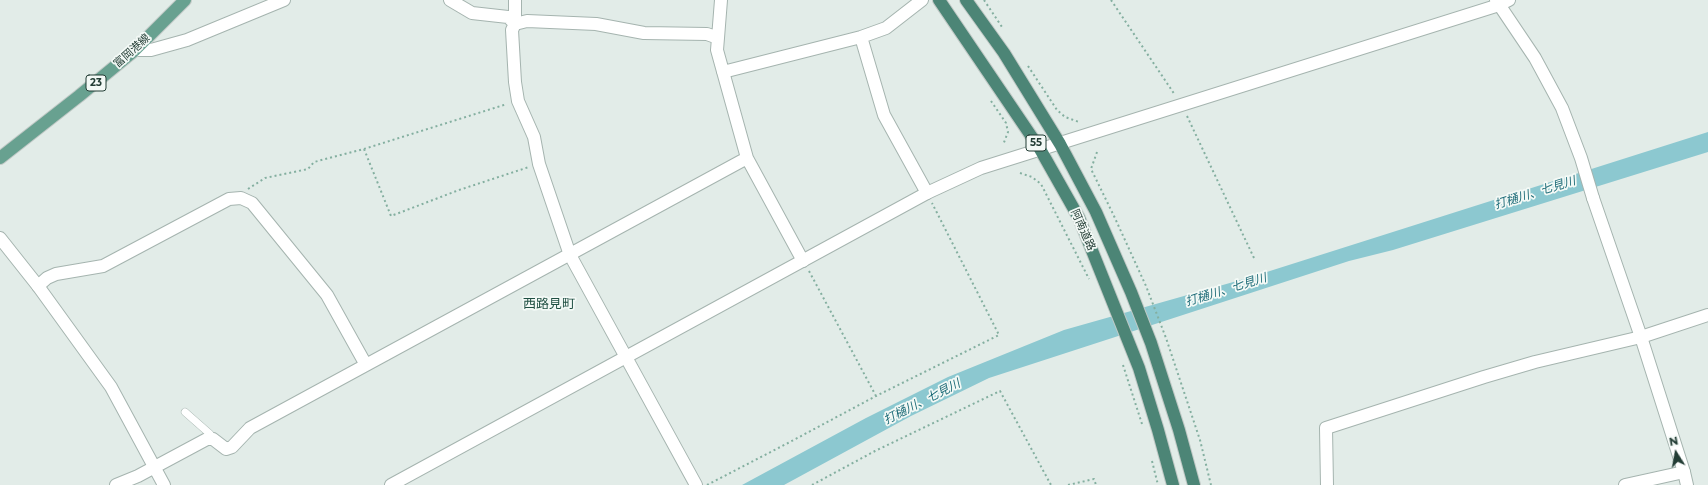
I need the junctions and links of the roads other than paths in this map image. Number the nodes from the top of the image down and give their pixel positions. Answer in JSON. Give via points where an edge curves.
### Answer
{"nodes":[{"id":1,"x":185,"y":0,"type":"edge"},
{"id":2,"x":284,"y":0,"type":"edge"},
{"id":3,"x":450,"y":0,"type":"edge"},
{"id":4,"x":515,"y":0,"type":"edge"},
{"id":5,"x":721,"y":0,"type":"edge"},
{"id":6,"x":922,"y":0,"type":"edge"},
{"id":7,"x":939,"y":0,"type":"edge"},
{"id":8,"x":966,"y":0,"type":"edge"},
{"id":9,"x":1501,"y":2,"type":"edge"},
{"id":10,"x":515,"y":24,"type":"junction"},
{"id":11,"x":861,"y":37,"type":"junction"},
{"id":12,"x":718,"y":38,"type":"junction"},
{"id":13,"x":135,"y":50,"type":"junction"},
{"id":14,"x":723,"y":72,"type":"junction"},
{"id":15,"x":1060,"y":144,"type":"junction"},
{"id":16,"x":1040,"y":149,"type":"junction"},
{"id":17,"x":0,"y":158,"type":"edge"},
{"id":18,"x":747,"y":158,"type":"junction"},
{"id":19,"x":927,"y":193,"type":"junction"},
{"id":20,"x":0,"y":238,"type":"edge"},
{"id":21,"x":570,"y":255,"type":"junction"},
{"id":22,"x":803,"y":261,"type":"junction"},
{"id":23,"x":38,"y":286,"type":"junction"},
{"id":24,"x":1708,"y":314,"type":"edge"},
{"id":25,"x":1640,"y":337,"type":"junction"},
{"id":26,"x":625,"y":357,"type":"junction"},
{"id":27,"x":366,"y":365,"type":"junction"},
{"id":28,"x":185,"y":412,"type":"dead end"},
{"id":29,"x":213,"y":439,"type":"junction"},
{"id":30,"x":155,"y":467,"type":"junction"},
{"id":31,"x":1684,"y":472,"type":"junction"},
{"id":32,"x":116,"y":485,"type":"edge"},
{"id":33,"x":164,"y":485,"type":"edge"},
{"id":34,"x":390,"y":485,"type":"edge"},
{"id":35,"x":696,"y":485,"type":"edge"},
{"id":36,"x":1173,"y":485,"type":"edge"},
{"id":37,"x":1194,"y":485,"type":"edge"},
{"id":38,"x":1326,"y":485,"type":"edge"},
{"id":39,"x":1625,"y":485,"type":"edge"},
{"id":40,"x":1687,"y":485,"type":"edge"}],
"edges":[{"from":1,"to":13,"type":"main road","name":"富岡港線","number":"23"},
{"from":2,"to":13,"type":"street","via":[[187,40],[151,50]]},
{"from":3,"to":10,"type":"street","via":[[472,13],[508,17]]},
{"from":4,"to":10,"type":"street"},
{"from":5,"to":12,"type":"street"},
{"from":6,"to":11,"type":"street","via":[[886,28]]},
{"from":7,"to":16,"type":"highway","name":"阿南道路","number":"55"},
{"from":8,"to":15,"type":"highway","name":"阿南道路","number":"55","via":[[1004,53]]},
{"from":9,"to":15,"type":"street"},
{"from":9,"to":25,"type":"street","via":[[1562,108]]},
{"from":10,"to":12,"type":"street","via":[[528,21],[596,24],[644,33],[707,34]]},
{"from":10,"to":21,"type":"street","via":[[512,30],[518,101],[534,137],[539,164]]},
{"from":11,"to":14,"type":"street"},
{"from":11,"to":19,"type":"street","via":[[884,115]]},
{"from":12,"to":14,"type":"street","via":[[717,50]]},
{"from":13,"to":17,"type":"main road","name":"富岡港線","number":"23"},
{"from":14,"to":18,"type":"street"},
{"from":15,"to":16,"type":"street"},
{"from":15,"to":37,"type":"highway","name":"阿南道路","number":"55","via":[[1096,212],[1131,292],[1151,343]]},
{"from":16,"to":19,"type":"street","via":[[981,168]]},
{"from":16,"to":36,"type":"highway","name":"阿南道路","number":"55","via":[[1079,218],[1112,298],[1139,368]]},
{"from":18,"to":21,"type":"street"},
{"from":18,"to":22,"type":"street"},
{"from":19,"to":22,"type":"street"},
{"from":20,"to":23,"type":"street"},
{"from":21,"to":26,"type":"street"},
{"from":21,"to":27,"type":"street"},
{"from":22,"to":26,"type":"street"},
{"from":23,"to":27,"type":"street","via":[[56,274],[103,266],[229,199],[241,198],[252,203],[322,289]]},
{"from":23,"to":30,"type":"street","via":[[110,387]]},
{"from":24,"to":25,"type":"street"},
{"from":25,"to":31,"type":"street"},
{"from":25,"to":38,"type":"street","via":[[1528,364],[1326,428]]},
{"from":26,"to":34,"type":"street"},
{"from":26,"to":35,"type":"street"},
{"from":27,"to":29,"type":"street","via":[[250,428],[232,447],[226,449]]},
{"from":28,"to":29,"type":"lane"},
{"from":29,"to":30,"type":"street","via":[[207,439]]},
{"from":30,"to":32,"type":"street"},
{"from":30,"to":33,"type":"street"},
{"from":31,"to":39,"type":"street"},
{"from":31,"to":40,"type":"street"}]}
